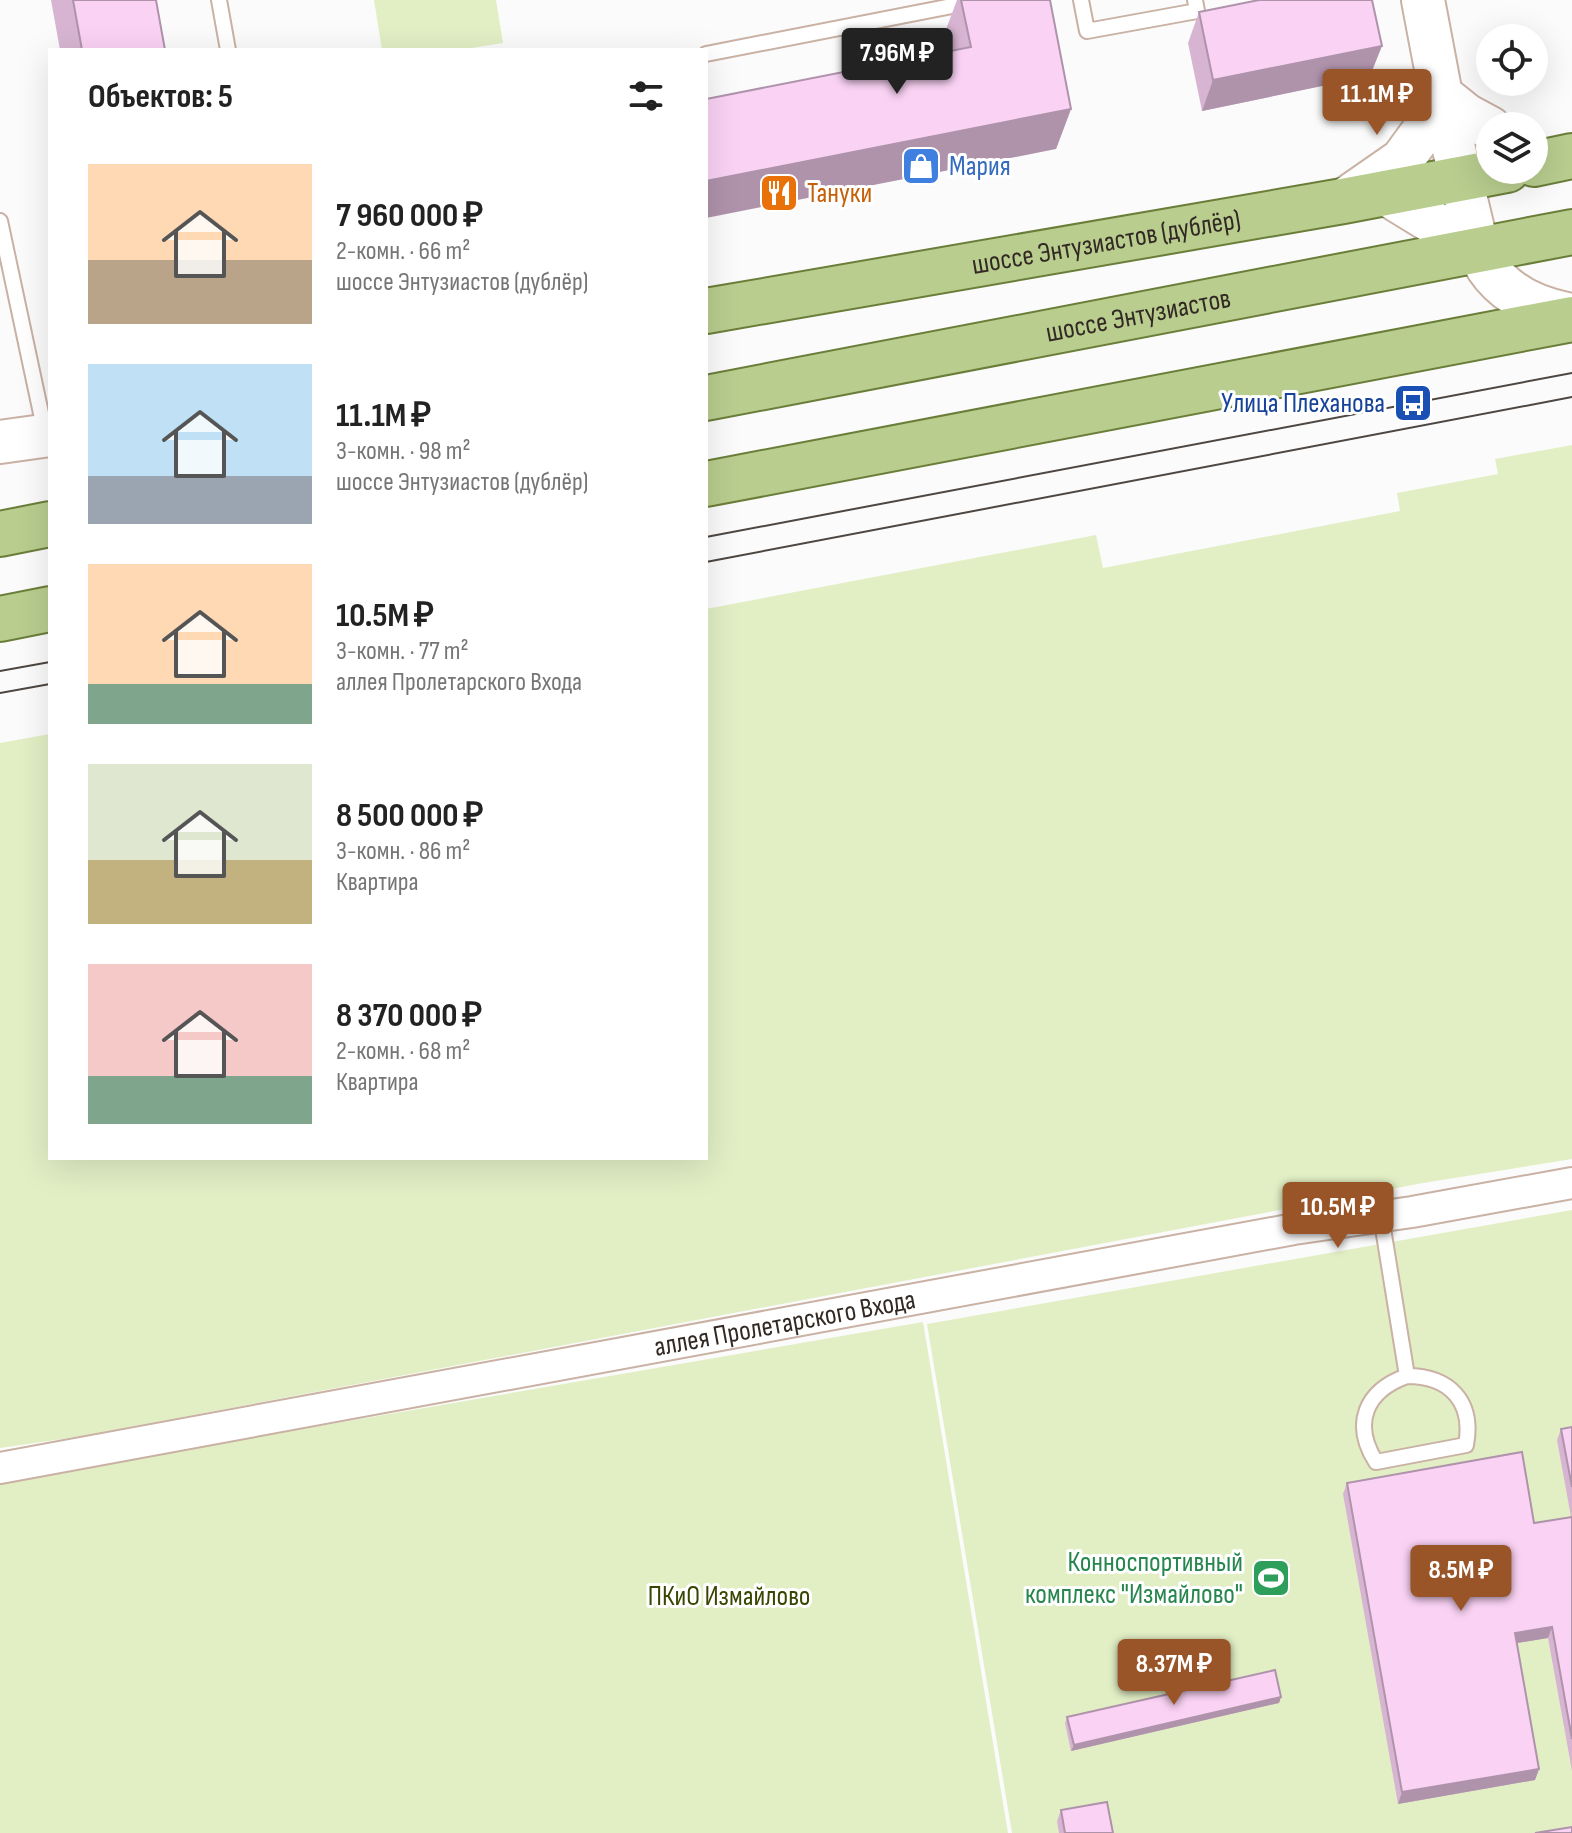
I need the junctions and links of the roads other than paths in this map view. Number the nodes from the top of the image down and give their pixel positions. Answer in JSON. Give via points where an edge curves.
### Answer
{"nodes":[{"id":1,"x":219,"y":0,"type":"edge"},
{"id":2,"x":983,"y":0,"type":"edge"},
{"id":3,"x":1081,"y":0,"type":"edge"},
{"id":4,"x":1195,"y":0,"type":"edge"},
{"id":5,"x":1423,"y":0,"type":"edge"},
{"id":6,"x":228,"y":48,"type":"edge"},
{"id":7,"x":708,"y":54,"type":"edge"},
{"id":8,"x":1441,"y":95,"type":"junction"},
{"id":9,"x":1476,"y":120,"type":"edge"},
{"id":10,"x":1548,"y":143,"type":"edge"},
{"id":11,"x":1572,"y":147,"type":"edge"},
{"id":12,"x":1572,"y":156,"type":"edge"},
{"id":13,"x":1548,"y":161,"type":"edge"},
{"id":14,"x":1476,"y":177,"type":"edge"},
{"id":15,"x":1462,"y":180,"type":"junction"},
{"id":16,"x":1385,"y":193,"type":"junction"},
{"id":17,"x":1343,"y":201,"type":"junction"},
{"id":18,"x":0,"y":221,"type":"edge"},
{"id":19,"x":1572,"y":232,"type":"edge"},
{"id":20,"x":1478,"y":250,"type":"junction"},
{"id":21,"x":708,"y":311,"type":"edge"},
{"id":22,"x":1572,"y":317,"type":"edge"},
{"id":23,"x":708,"y":398,"type":"edge"},
{"id":24,"x":48,"y":435,"type":"edge"},
{"id":25,"x":0,"y":442,"type":"edge"},
{"id":26,"x":708,"y":484,"type":"edge"},
{"id":27,"x":48,"y":524,"type":"edge"},
{"id":28,"x":0,"y":534,"type":"edge"},
{"id":29,"x":48,"y":609,"type":"edge"},
{"id":30,"x":0,"y":619,"type":"edge"},
{"id":31,"x":1572,"y":1183,"type":"edge"},
{"id":32,"x":1381,"y":1216,"type":"junction"},
{"id":33,"x":1407,"y":1376,"type":"junction"},
{"id":34,"x":0,"y":1468,"type":"edge"}],
"edges":[{"from":1,"to":6,"type":"lane"},
{"from":2,"to":7,"type":"lane"},
{"from":3,"to":4,"type":"lane","via":[[1087,31],[1197,11]]},
{"from":5,"to":8,"type":"main road"},
{"from":8,"to":9,"type":"main road"},
{"from":8,"to":15,"type":"main road"},
{"from":8,"to":17,"type":"main road","via":[[1429,123],[1402,160]]},
{"from":10,"to":11,"type":"main road"},
{"from":12,"to":13,"type":"main road"},
{"from":14,"to":15,"type":"main road","name":"шоссе Энтузиастов (дублёр)"},
{"from":15,"to":16,"type":"main road","name":"шоссе Энтузиастов (дублёр)"},
{"from":15,"to":20,"type":"main road"},
{"from":16,"to":17,"type":"main road","name":"шоссе Энтузиастов (дублёр)"},
{"from":16,"to":20,"type":"main road"},
{"from":17,"to":21,"type":"main road","name":"шоссе Энтузиастов (дублёр)"},
{"from":18,"to":24,"type":"lane"},
{"from":19,"to":20,"type":"main road","name":"шоссе Энтузиастов"},
{"from":20,"to":22,"type":"main road","via":[[1498,282],[1518,298]]},
{"from":20,"to":23,"type":"main road","name":"шоссе Энтузиастов"},
{"from":22,"to":26,"type":"main road"},
{"from":24,"to":25,"type":"main road"},
{"from":27,"to":28,"type":"main road"},
{"from":29,"to":30,"type":"main road"},
{"from":31,"to":32,"type":"street","name":"аллея Пролетарского Входа"},
{"from":32,"to":33,"type":"lane"},
{"from":32,"to":34,"type":"street","name":"аллея Пролетарского Входа"},
{"from":33,"to":33,"type":"lane","via":[[1390,1382],[1367,1410],[1363,1427],[1376,1462],[1466,1445],[1467,1414],[1458,1396],[1426,1376]]}]}
